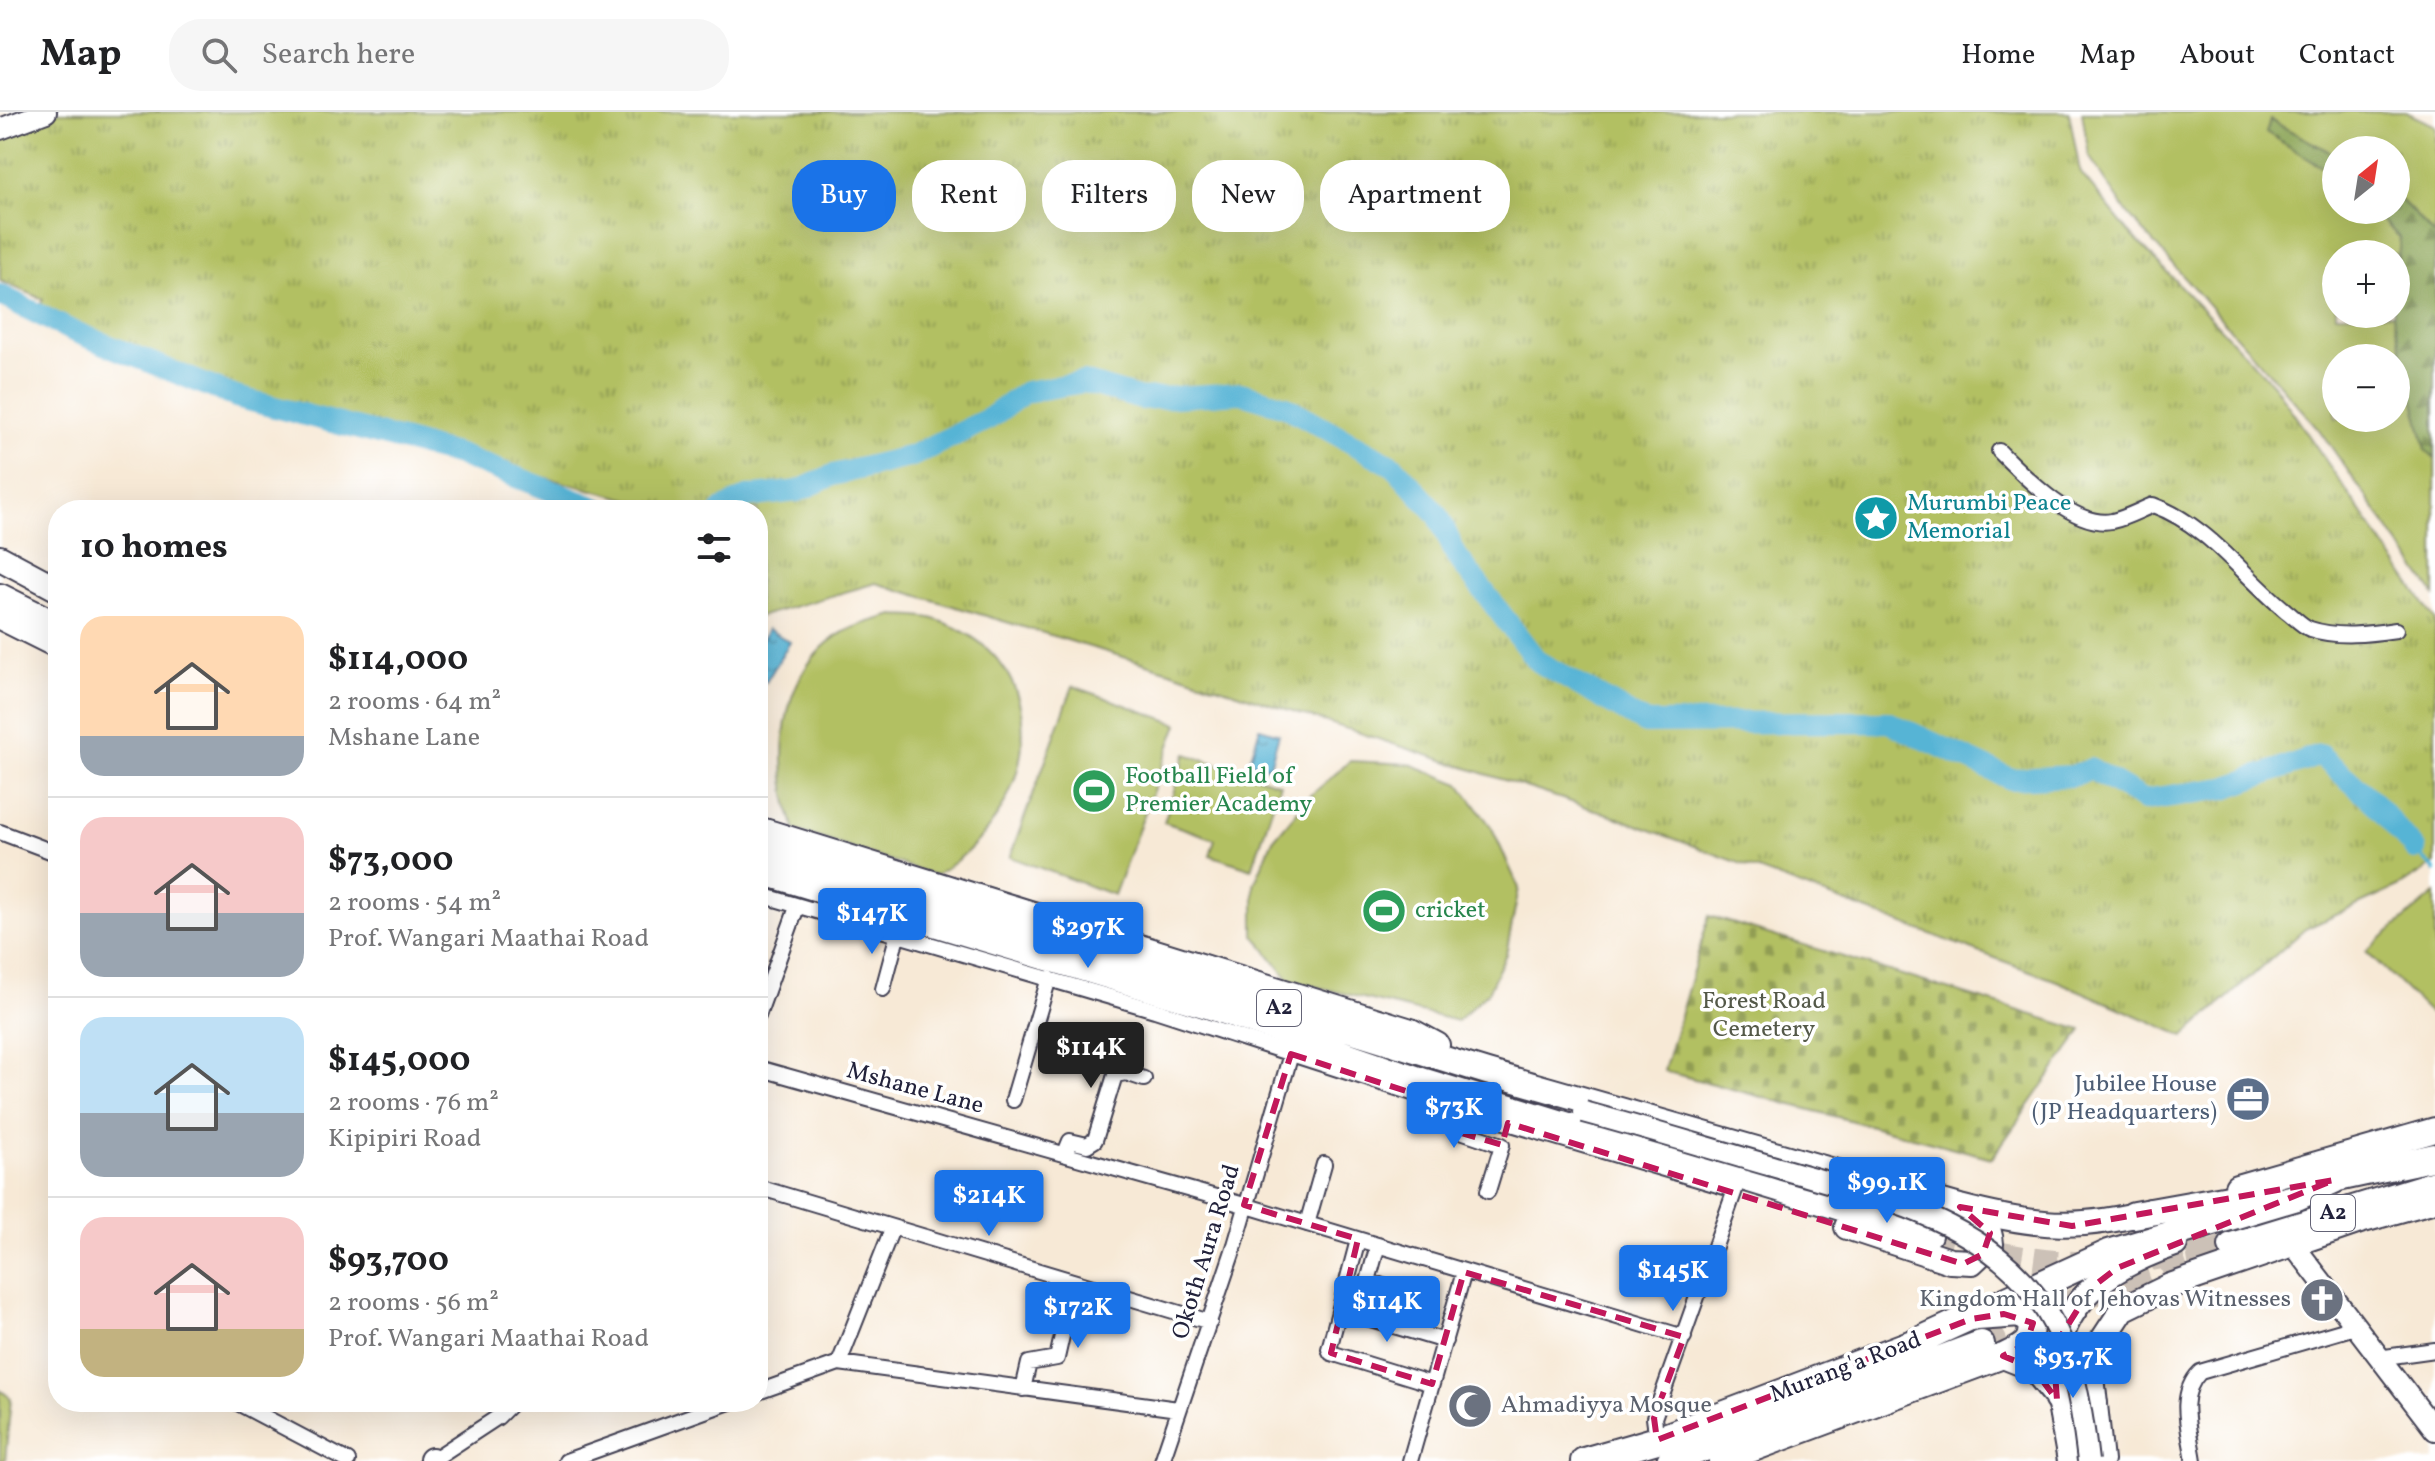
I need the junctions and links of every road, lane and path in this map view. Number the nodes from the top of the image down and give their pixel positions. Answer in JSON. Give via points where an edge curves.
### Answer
{"nodes":[{"id":1,"x":46,"y":112,"type":"edge"},
{"id":2,"x":0,"y":129,"type":"edge"},
{"id":3,"x":1999,"y":451,"type":"dead end"},
{"id":4,"x":0,"y":558,"type":"edge"},
{"id":5,"x":0,"y":576,"type":"edge"},
{"id":6,"x":48,"y":584,"type":"edge"},
{"id":7,"x":0,"y":596,"type":"edge"},
{"id":8,"x":48,"y":602,"type":"edge"},
{"id":9,"x":0,"y":617,"type":"edge"},
{"id":10,"x":48,"y":620,"type":"edge"},
{"id":11,"x":2396,"y":630,"type":"dead end"},
{"id":12,"x":48,"y":641,"type":"edge"},
{"id":13,"x":0,"y":832,"type":"edge"},
{"id":14,"x":768,"y":832,"type":"edge"},
{"id":15,"x":48,"y":850,"type":"edge"},
{"id":16,"x":768,"y":851,"type":"edge"},
{"id":17,"x":768,"y":874,"type":"edge"},
{"id":18,"x":768,"y":897,"type":"edge"},
{"id":19,"x":797,"y":907,"type":"junction"},
{"id":20,"x":898,"y":933,"type":"junction"},
{"id":21,"x":1049,"y":978,"type":"junction"},
{"id":22,"x":768,"y":988,"type":"edge"},
{"id":23,"x":883,"y":989,"type":"dead end"},
{"id":24,"x":1291,"y":1054,"type":"junction"},
{"id":25,"x":1452,"y":1061,"type":"junction"},
{"id":26,"x":1384,"y":1066,"type":"junction"},
{"id":27,"x":768,"y":1071,"type":"edge"},
{"id":28,"x":1487,"y":1072,"type":"junction"},
{"id":29,"x":1144,"y":1079,"type":"dead end"},
{"id":30,"x":1013,"y":1100,"type":"dead end"},
{"id":31,"x":1462,"y":1109,"type":"junction"},
{"id":32,"x":1584,"y":1112,"type":"junction"},
{"id":33,"x":1508,"y":1123,"type":"junction"},
{"id":34,"x":2435,"y":1130,"type":"edge"},
{"id":35,"x":1502,"y":1145,"type":"junction"},
{"id":36,"x":1065,"y":1153,"type":"junction"},
{"id":37,"x":2435,"y":1157,"type":"edge"},
{"id":38,"x":1324,"y":1164,"type":"dead end"},
{"id":39,"x":2334,"y":1180,"type":"junction"},
{"id":40,"x":2435,"y":1184,"type":"edge"},
{"id":41,"x":768,"y":1190,"type":"edge"},
{"id":42,"x":1735,"y":1190,"type":"junction"},
{"id":43,"x":1488,"y":1191,"type":"dead end"},
{"id":44,"x":2435,"y":1200,"type":"edge"},
{"id":45,"x":1244,"y":1205,"type":"junction"},
{"id":46,"x":1960,"y":1207,"type":"junction"},
{"id":47,"x":2134,"y":1215,"type":"junction"},
{"id":48,"x":2238,"y":1215,"type":"junction"},
{"id":49,"x":1307,"y":1224,"type":"junction"},
{"id":50,"x":892,"y":1229,"type":"junction"},
{"id":51,"x":1929,"y":1235,"type":"tunnel mouth"},
{"id":52,"x":1358,"y":1240,"type":"junction"},
{"id":53,"x":2292,"y":1243,"type":"junction"},
{"id":54,"x":1378,"y":1245,"type":"junction"},
{"id":55,"x":2232,"y":1246,"type":"dead end"},
{"id":56,"x":1464,"y":1272,"type":"junction"},
{"id":57,"x":1074,"y":1283,"type":"junction"},
{"id":58,"x":1407,"y":1294,"type":"dead end"},
{"id":59,"x":1340,"y":1310,"type":"junction"},
{"id":60,"x":1971,"y":1319,"type":"junction"},
{"id":61,"x":1210,"y":1322,"type":"junction"},
{"id":62,"x":2355,"y":1327,"type":"junction"},
{"id":63,"x":1684,"y":1337,"type":"junction"},
{"id":64,"x":1445,"y":1341,"type":"junction"},
{"id":65,"x":2100,"y":1344,"type":"joint"},
{"id":66,"x":1992,"y":1350,"type":"junction"},
{"id":67,"x":2435,"y":1350,"type":"edge"},
{"id":68,"x":2378,"y":1358,"type":"junction"},
{"id":69,"x":839,"y":1363,"type":"junction"},
{"id":70,"x":1432,"y":1384,"type":"junction"},
{"id":71,"x":768,"y":1388,"type":"edge"},
{"id":72,"x":1023,"y":1389,"type":"junction"},
{"id":73,"x":2058,"y":1401,"type":"junction"},
{"id":74,"x":2095,"y":1404,"type":"junction"},
{"id":75,"x":1178,"y":1409,"type":"junction"},
{"id":76,"x":255,"y":1412,"type":"edge"},
{"id":77,"x":503,"y":1412,"type":"edge"},
{"id":78,"x":691,"y":1412,"type":"edge"},
{"id":79,"x":2435,"y":1430,"type":"edge"},
{"id":80,"x":1664,"y":1450,"type":"edge"},
{"id":81,"x":348,"y":1461,"type":"edge"},
{"id":82,"x":431,"y":1461,"type":"edge"},
{"id":83,"x":566,"y":1461,"type":"edge"},
{"id":84,"x":1162,"y":1461,"type":"edge"},
{"id":85,"x":1410,"y":1461,"type":"edge"},
{"id":86,"x":1584,"y":1461,"type":"edge"},
{"id":87,"x":1721,"y":1461,"type":"edge"},
{"id":88,"x":2068,"y":1461,"type":"edge"},
{"id":89,"x":2088,"y":1461,"type":"edge"},
{"id":90,"x":2103,"y":1461,"type":"edge"},
{"id":91,"x":2194,"y":1461,"type":"edge"}],
"edges":[{"from":1,"to":2,"type":"main road"},
{"from":3,"to":11,"type":"street","via":[[2036,488],[2078,515],[2110,521],[2153,505],[2174,513],[2309,629],[2361,635]]},
{"from":4,"to":6,"type":"main road"},
{"from":5,"to":8,"type":"main road"},
{"from":7,"to":10,"type":"main road"},
{"from":9,"to":12,"type":"main road"},
{"from":13,"to":15,"type":"street"},
{"from":14,"to":25,"type":"main road","via":[[1411,1031],[1434,1042]]},
{"from":16,"to":25,"type":"main road","number":"A2"},
{"from":17,"to":26,"type":"main road","number":"A2","via":[[1207,1006]]},
{"from":18,"to":19,"type":"street"},
{"from":19,"to":20,"type":"street"},
{"from":19,"to":22,"type":"street"},
{"from":20,"to":21,"type":"street"},
{"from":20,"to":23,"type":"street"},
{"from":21,"to":24,"type":"street"},
{"from":21,"to":30,"type":"street"},
{"from":24,"to":31,"type":"street"},
{"from":24,"to":45,"type":"street","name":"Okoth Aura Road"},
{"from":25,"to":28,"type":"main road","number":"A2"},
{"from":26,"to":32,"type":"main road"},
{"from":26,"to":51,"type":"main road","number":"A2"},
{"from":27,"to":36,"type":"street","name":"Mshane Lane"},
{"from":28,"to":32,"type":"main road"},
{"from":28,"to":46,"type":"main road","number":"A2"},
{"from":29,"to":36,"type":"street","via":[[1115,1075],[1095,1140],[1087,1145],[1070,1141]]},
{"from":31,"to":33,"type":"street"},
{"from":31,"to":35,"type":"street","via":[[1458,1130]]},
{"from":32,"to":89,"type":"main road","bridge":true,"via":[[1858,1191],[1929,1216],[1973,1239],[2037,1297],[2065,1346],[2079,1387]]},
{"from":33,"to":35,"type":"street"},
{"from":33,"to":42,"type":"street"},
{"from":34,"to":47,"type":"main road"},
{"from":35,"to":43,"type":"street"},
{"from":36,"to":45,"type":"street","name":"Mshane Lane"},
{"from":37,"to":39,"type":"highway","name":"Murang'a Road","number":"A2"},
{"from":38,"to":49,"type":"street"},
{"from":39,"to":47,"type":"highway","name":"Murang'a Road","number":"A2"},
{"from":39,"to":48,"type":"highway","name":"Murang'a Road"},
{"from":40,"to":55,"type":"highway","number":"A2"},
{"from":41,"to":50,"type":"street"},
{"from":42,"to":46,"type":"main road","via":[[1950,1261],[1972,1262],[1991,1244],[1990,1233],[1987,1225]]},
{"from":42,"to":63,"type":"street"},
{"from":44,"to":53,"type":"main road"},
{"from":45,"to":49,"type":"street","name":"Mshane Lane"},
{"from":45,"to":61,"type":"street","name":"Okoth Aura Road"},
{"from":46,"to":47,"type":"main road","number":"A2","via":[[2005,1219],[2072,1226]]},
{"from":48,"to":60,"type":"highway","name":"Murang'a Road","via":[[2109,1253]]},
{"from":48,"to":73,"type":"main road","name":"Murang'a Road","via":[[2117,1268],[2091,1288],[2061,1336],[2054,1360]]},
{"from":49,"to":52,"type":"street","name":"Mshane Lane"},
{"from":50,"to":57,"type":"street"},
{"from":50,"to":69,"type":"street"},
{"from":52,"to":54,"type":"street","name":"Mshane Lane"},
{"from":52,"to":59,"type":"street"},
{"from":53,"to":62,"type":"main road"},
{"from":53,"to":65,"type":"main road","via":[[2137,1300],[2123,1309]]},
{"from":54,"to":56,"type":"street","name":"Mshane Lane"},
{"from":54,"to":58,"type":"street","via":[[1368,1281]]},
{"from":56,"to":63,"type":"street","name":"Mshane Lane"},
{"from":56,"to":64,"type":"street"},
{"from":57,"to":61,"type":"street"},
{"from":57,"to":72,"type":"street","via":[[1057,1358],[1029,1363]]},
{"from":59,"to":64,"type":"street"},
{"from":59,"to":70,"type":"street","via":[[1331,1353]]},
{"from":60,"to":66,"type":"main road","via":[[2013,1314],[2027,1319],[2032,1331],[2026,1344]]},
{"from":60,"to":80,"type":"highway","name":"Murang'a Road"},
{"from":61,"to":75,"type":"street","name":"Okoth Aura Road"},
{"from":62,"to":68,"type":"main road"},
{"from":62,"to":91,"type":"street","via":[[2200,1372],[2186,1396]]},
{"from":63,"to":80,"type":"street","via":[[1654,1418]]},
{"from":64,"to":70,"type":"street"},
{"from":65,"to":74,"type":"main road","via":[[2093,1367]]},
{"from":66,"to":73,"type":"main road","via":[[2033,1368]]},
{"from":66,"to":80,"type":"highway","name":"Murang'a Road"},
{"from":66,"to":87,"type":"main road"},
{"from":67,"to":68,"type":"street"},
{"from":68,"to":79,"type":"main road"},
{"from":69,"to":71,"type":"street"},
{"from":69,"to":72,"type":"street"},
{"from":70,"to":85,"type":"street"},
{"from":72,"to":75,"type":"street"},
{"from":73,"to":74,"type":"main road","via":[[2081,1392]]},
{"from":73,"to":88,"type":"main road"},
{"from":74,"to":90,"type":"main road"},
{"from":75,"to":84,"type":"street","name":"Okoth Aura Road"},
{"from":76,"to":81,"type":"street"},
{"from":77,"to":82,"type":"street"},
{"from":78,"to":83,"type":"street"},
{"from":80,"to":86,"type":"highway","name":"Murang'a Road"}]}
